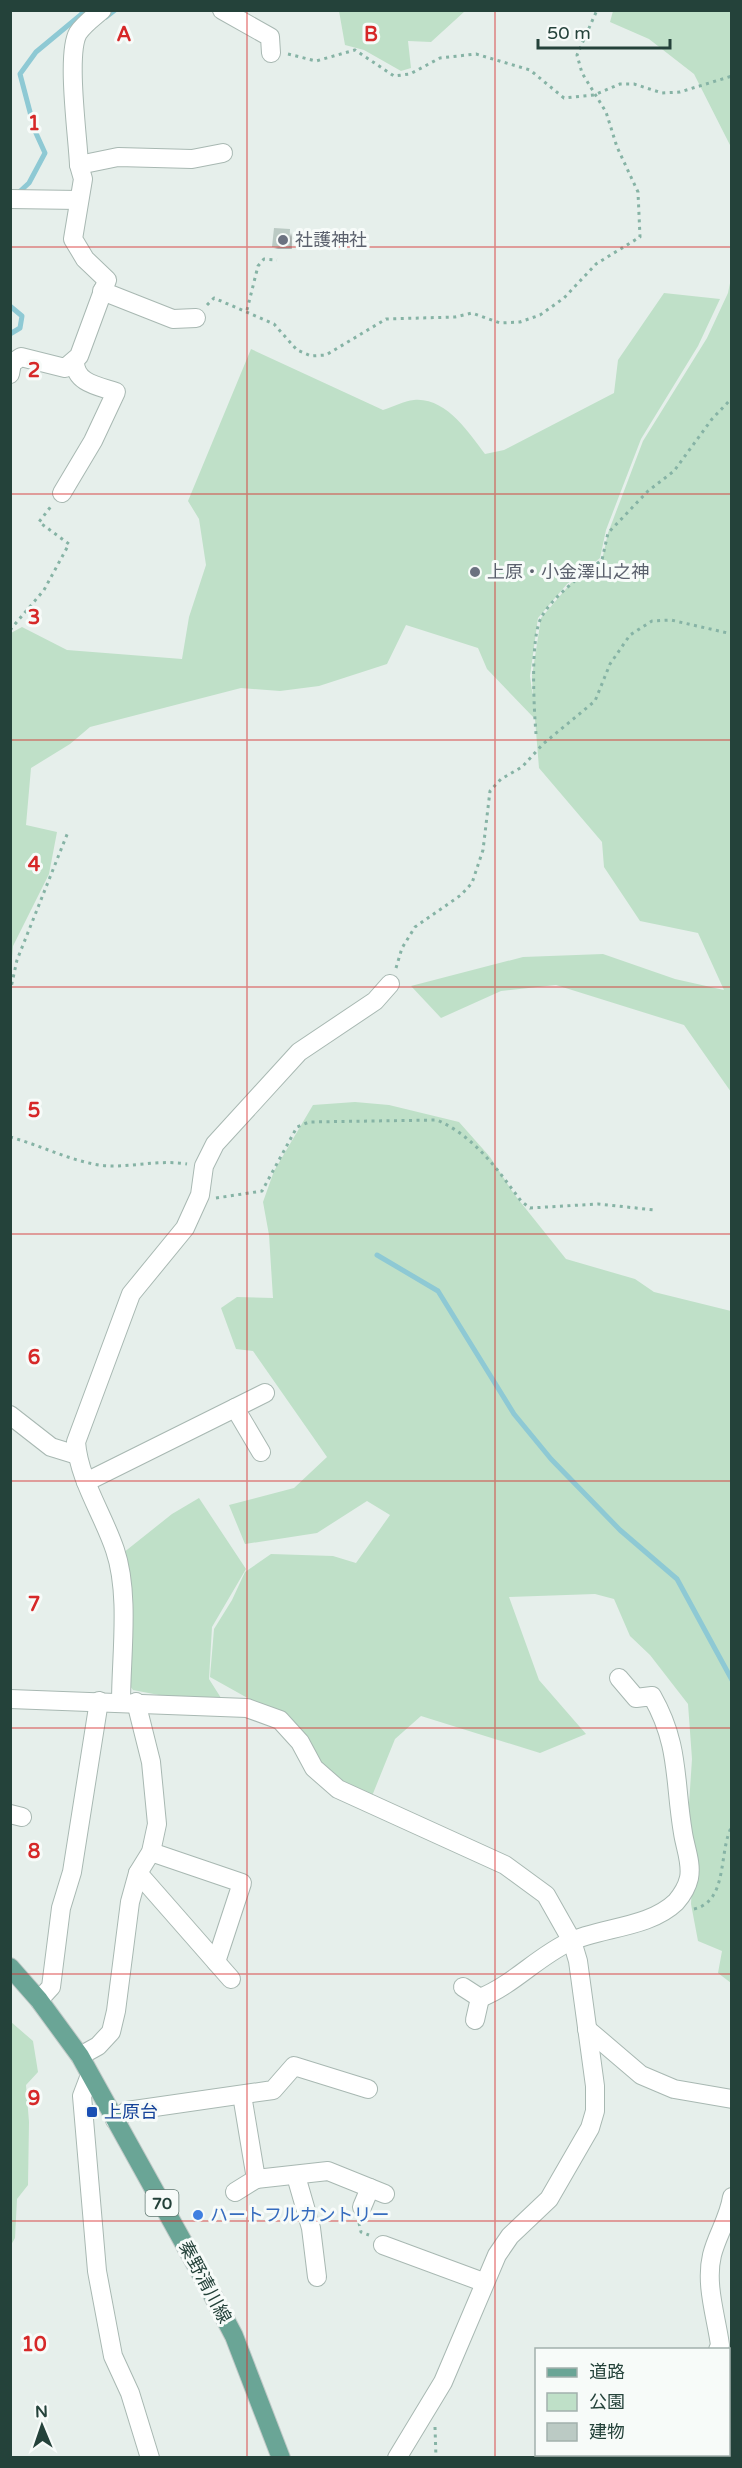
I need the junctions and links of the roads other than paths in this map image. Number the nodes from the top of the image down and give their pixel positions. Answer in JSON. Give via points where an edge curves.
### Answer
{"nodes":[{"id":1,"x":222,"y":10,"type":"edge"},
{"id":2,"x":95,"y":16,"type":"edge"},
{"id":3,"x":271,"y":53,"type":"road end"},
{"id":4,"x":223,"y":153,"type":"dead end"},
{"id":5,"x":79,"y":165,"type":"junction"},
{"id":6,"x":19,"y":199,"type":"edge"},
{"id":7,"x":79,"y":200,"type":"junction"},
{"id":8,"x":102,"y":291,"type":"junction"},
{"id":9,"x":196,"y":318,"type":"road end"},
{"id":10,"x":75,"y":362,"type":"junction"},
{"id":11,"x":10,"y":375,"type":"edge"},
{"id":12,"x":62,"y":493,"type":"road end"},
{"id":13,"x":390,"y":984,"type":"road end"},
{"id":14,"x":265,"y":1393,"type":"dead end"},
{"id":15,"x":235,"y":1408,"type":"junction"},
{"id":16,"x":10,"y":1415,"type":"edge"},
{"id":17,"x":261,"y":1452,"type":"dead end"},
{"id":18,"x":77,"y":1455,"type":"junction"},
{"id":19,"x":86,"y":1482,"type":"junction"},
{"id":20,"x":619,"y":1678,"type":"dead end"},
{"id":21,"x":10,"y":1699,"type":"edge"},
{"id":22,"x":99,"y":1701,"type":"junction"},
{"id":23,"x":128,"y":1702,"type":"junction"},
{"id":24,"x":151,"y":1852,"type":"junction"},
{"id":25,"x":138,"y":1873,"type":"junction"},
{"id":26,"x":572,"y":1941,"type":"junction"},
{"id":27,"x":216,"y":1962,"type":"junction"},
{"id":28,"x":10,"y":1968,"type":"edge"},
{"id":29,"x":231,"y":1980,"type":"dead end"},
{"id":30,"x":463,"y":1987,"type":"dead end"},
{"id":31,"x":480,"y":1998,"type":"junction"},
{"id":32,"x":39,"y":2000,"type":"junction"},
{"id":33,"x":475,"y":2020,"type":"dead end"},
{"id":34,"x":587,"y":2029,"type":"junction"},
{"id":35,"x":80,"y":2056,"type":"junction"},
{"id":36,"x":90,"y":2075,"type":"junction"},
{"id":37,"x":368,"y":2089,"type":"dead end"},
{"id":38,"x":242,"y":2095,"type":"junction"},
{"id":39,"x":732,"y":2099,"type":"edge"},
{"id":40,"x":115,"y":2120,"type":"junction"},
{"id":41,"x":296,"y":2176,"type":"junction"},
{"id":42,"x":256,"y":2179,"type":"junction"},
{"id":43,"x":235,"y":2192,"type":"dead end"},
{"id":44,"x":732,"y":2197,"type":"edge"},
{"id":45,"x":361,"y":2215,"type":"road end"},
{"id":46,"x":377,"y":2240,"type":"road end"},
{"id":47,"x":317,"y":2277,"type":"dead end"},
{"id":48,"x":483,"y":2282,"type":"junction"},
{"id":49,"x":718,"y":2348,"type":"edge"},
{"id":50,"x":150,"y":2457,"type":"edge"},
{"id":51,"x":281,"y":2457,"type":"edge"},
{"id":52,"x":398,"y":2457,"type":"edge"}],
"edges":[{"from":1,"to":3,"type":"street","via":[[270,37]]},
{"from":2,"to":5,"type":"street","via":[[74,43]]},
{"from":4,"to":5,"type":"street","via":[[192,159],[118,157]]},
{"from":5,"to":7,"type":"street","via":[[84,179]]},
{"from":6,"to":7,"type":"street"},
{"from":7,"to":8,"type":"street","via":[[73,239],[85,259],[107,280]]},
{"from":8,"to":9,"type":"street","via":[[172,319]]},
{"from":8,"to":10,"type":"street"},
{"from":10,"to":11,"type":"street","via":[[65,368],[21,357],[12,363]]},
{"from":10,"to":12,"type":"street","via":[[75,371],[84,381],[116,392]]},
{"from":13,"to":18,"type":"street","via":[[375,1000],[299,1052],[215,1144],[204,1166],[200,1195],[185,1228],[130,1294],[76,1442]]},
{"from":14,"to":15,"type":"street"},
{"from":15,"to":17,"type":"street"},
{"from":15,"to":19,"type":"street"},
{"from":16,"to":18,"type":"street","via":[[51,1447]]},
{"from":18,"to":19,"type":"street"},
{"from":19,"to":23,"type":"street","via":[[116,1551],[122,1586]]},
{"from":20,"to":26,"type":"street","via":[[636,1698],[652,1696],[666,1721],[674,1749],[689,1877],[684,1892],[663,1911]]},
{"from":21,"to":22,"type":"street"},
{"from":22,"to":23,"type":"street"},
{"from":22,"to":32,"type":"street","via":[[72,1872],[61,1908],[51,1987]]},
{"from":23,"to":24,"type":"street","via":[[156,1791],[157,1824]]},
{"from":23,"to":26,"type":"street","via":[[247,1708],[280,1720],[300,1742],[314,1768],[338,1790],[505,1865],[546,1895]]},
{"from":24,"to":25,"type":"street"},
{"from":24,"to":27,"type":"street","via":[[242,1883]]},
{"from":25,"to":27,"type":"street"},
{"from":25,"to":35,"type":"street","via":[[130,1902],[111,2032],[98,2046]]},
{"from":26,"to":31,"type":"street"},
{"from":26,"to":34,"type":"street"},
{"from":27,"to":29,"type":"street"},
{"from":28,"to":32,"type":"main road","name":"秦野清川線","number":"70"},
{"from":30,"to":31,"type":"street"},
{"from":31,"to":33,"type":"street"},
{"from":32,"to":35,"type":"main road","name":"秦野清川線","number":"70"},
{"from":34,"to":39,"type":"street","via":[[641,2075],[674,2089]]},
{"from":34,"to":48,"type":"street","via":[[595,2086],[591,2128],[549,2199],[510,2236]]},
{"from":35,"to":36,"type":"main road","name":"秦野清川線","number":"70"},
{"from":36,"to":40,"type":"main road","name":"秦野清川線","number":"70"},
{"from":36,"to":50,"type":"street","via":[[82,2096],[98,2271],[113,2356],[130,2393]]},
{"from":37,"to":38,"type":"street","via":[[294,2066],[273,2090]]},
{"from":38,"to":40,"type":"street","via":[[127,2111]]},
{"from":38,"to":42,"type":"street"},
{"from":40,"to":51,"type":"main road","name":"秦野清川線","number":"70","via":[[234,2336]]},
{"from":41,"to":42,"type":"street"},
{"from":41,"to":45,"type":"street","via":[[328,2171],[377,2191]]},
{"from":41,"to":47,"type":"street","via":[[311,2228]]},
{"from":42,"to":43,"type":"street"},
{"from":44,"to":49,"type":"street","via":[[712,2253],[709,2275]]},
{"from":46,"to":48,"type":"street"},
{"from":48,"to":52,"type":"street","via":[[443,2382]]}]}
